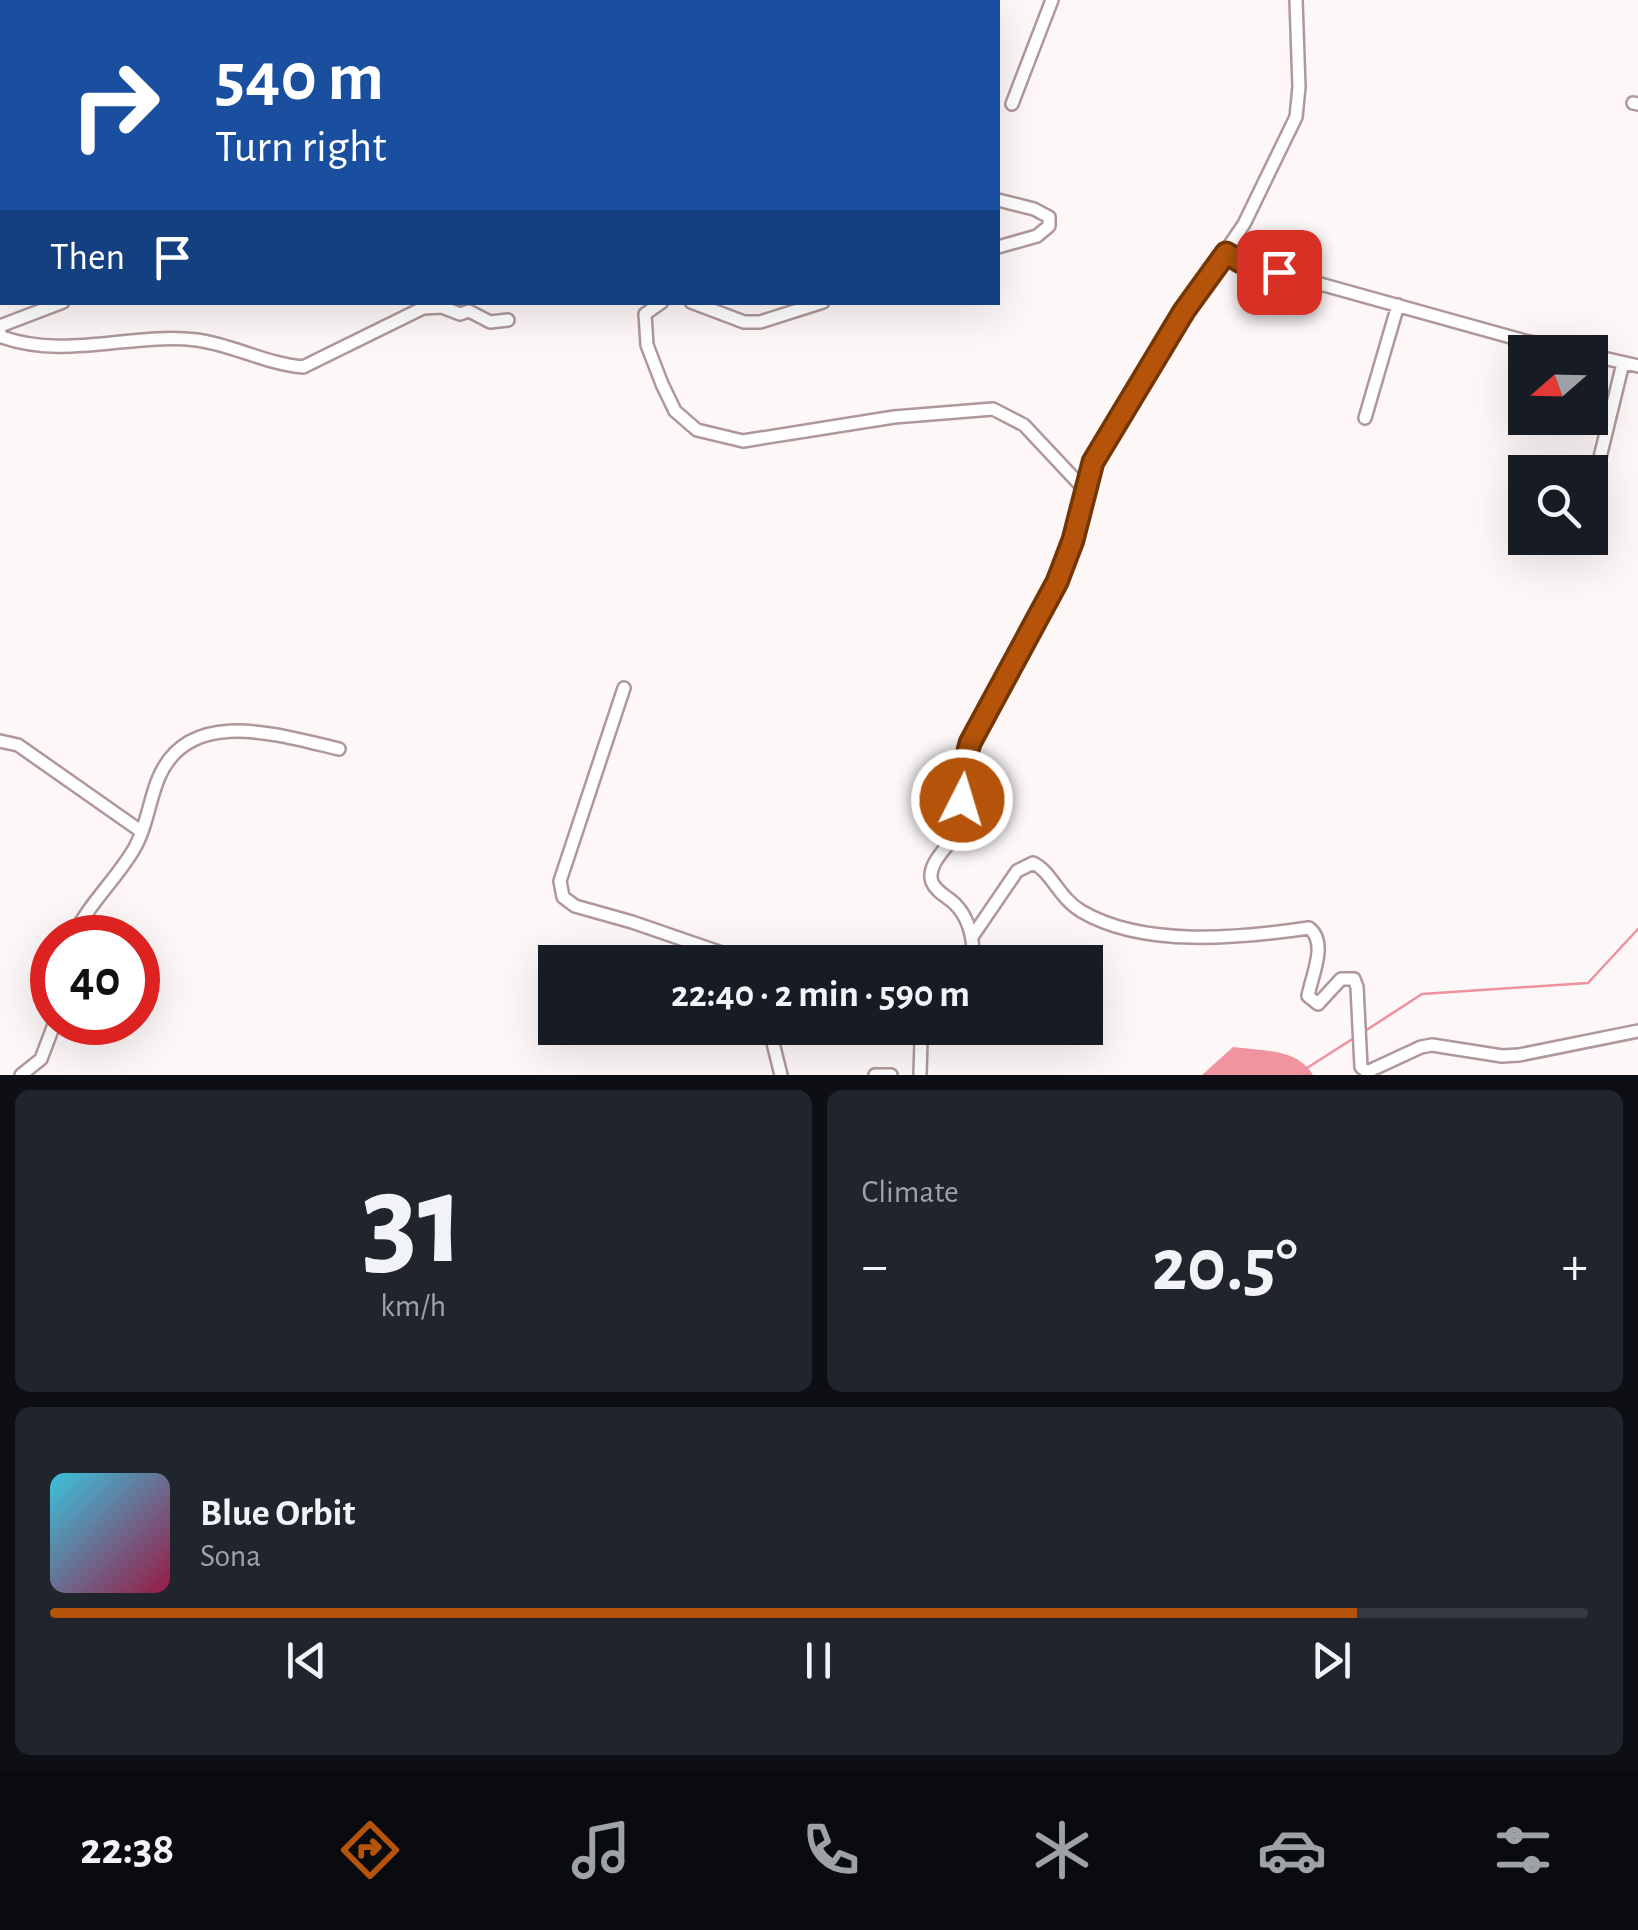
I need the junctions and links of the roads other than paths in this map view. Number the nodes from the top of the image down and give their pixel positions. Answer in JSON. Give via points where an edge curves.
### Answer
{"nodes":[{"id":1,"x":1052,"y":0,"type":"edge"},
{"id":2,"x":1296,"y":0,"type":"edge"},
{"id":3,"x":1012,"y":104,"type":"dead end"},
{"id":4,"x":1000,"y":200,"type":"edge"},
{"id":5,"x":1000,"y":246,"type":"edge"},
{"id":6,"x":1226,"y":253,"type":"junction"},
{"id":7,"x":56,"y":305,"type":"edge"},
{"id":8,"x":658,"y":305,"type":"edge"},
{"id":9,"x":700,"y":305,"type":"edge"},
{"id":10,"x":814,"y":305,"type":"edge"},
{"id":11,"x":1398,"y":305,"type":"junction"},
{"id":12,"x":508,"y":320,"type":"dead end"},
{"id":13,"x":0,"y":330,"type":"edge"},
{"id":14,"x":1514,"y":335,"type":"edge"},
{"id":15,"x":1608,"y":359,"type":"edge"},
{"id":16,"x":1623,"y":363,"type":"junction"},
{"id":17,"x":1638,"y":366,"type":"edge"},
{"id":18,"x":1366,"y":418,"type":"dead end"},
{"id":19,"x":1601,"y":455,"type":"edge"},
{"id":20,"x":1084,"y":489,"type":"junction"},
{"id":21,"x":624,"y":688,"type":"dead end"},
{"id":22,"x":0,"y":741,"type":"edge"},
{"id":23,"x":339,"y":749,"type":"dead end"},
{"id":24,"x":142,"y":832,"type":"junction"},
{"id":25,"x":89,"y":915,"type":"edge"},
{"id":26,"x":972,"y":938,"type":"junction"},
{"id":27,"x":699,"y":945,"type":"edge"},
{"id":28,"x":972,"y":945,"type":"edge"},
{"id":29,"x":1638,"y":1031,"type":"edge"},
{"id":30,"x":46,"y":1045,"type":"edge"},
{"id":31,"x":774,"y":1045,"type":"edge"},
{"id":32,"x":921,"y":1045,"type":"edge"},
{"id":33,"x":1368,"y":1073,"type":"edge"},
{"id":34,"x":21,"y":1075,"type":"edge"},
{"id":35,"x":781,"y":1075,"type":"edge"},
{"id":36,"x":874,"y":1075,"type":"edge"},
{"id":37,"x":891,"y":1075,"type":"edge"},
{"id":38,"x":920,"y":1075,"type":"edge"}],
"edges":[{"from":1,"to":3,"type":"street"},
{"from":2,"to":6,"type":"street","via":[[1296,117]]},
{"from":4,"to":5,"type":"street","via":[[1049,217],[1037,236]]},
{"from":6,"to":11,"type":"street"},
{"from":6,"to":20,"type":"street","via":[[1118,417]]},
{"from":7,"to":13,"type":"street"},
{"from":8,"to":20,"type":"street","via":[[646,314],[646,346],[675,411],[697,430],[743,441],[993,409],[1024,425]]},
{"from":9,"to":10,"type":"street","via":[[760,322]]},
{"from":11,"to":14,"type":"street"},
{"from":11,"to":18,"type":"street"},
{"from":12,"to":13,"type":"street","via":[[423,308],[304,366],[201,340],[49,348],[2,338]]},
{"from":15,"to":16,"type":"street"},
{"from":16,"to":17,"type":"street"},
{"from":16,"to":19,"type":"street"},
{"from":20,"to":26,"type":"street","via":[[1050,600],[970,743],[960,782],[962,826],[931,871]]},
{"from":21,"to":27,"type":"street","via":[[560,881],[563,897]]},
{"from":22,"to":24,"type":"street","via":[[18,745]]},
{"from":23,"to":24,"type":"street","via":[[244,730],[195,739],[160,774]]},
{"from":24,"to":25,"type":"street"},
{"from":26,"to":28,"type":"street"},
{"from":26,"to":33,"type":"street","via":[[1018,870],[1033,863],[1067,902],[1122,928],[1241,938],[1309,928],[1320,943],[1308,996],[1321,1002],[1341,979],[1354,979],[1361,1067]]},
{"from":29,"to":33,"type":"street","via":[[1519,1055],[1421,1046]]},
{"from":30,"to":34,"type":"street","via":[[42,1058]]},
{"from":31,"to":35,"type":"street"},
{"from":32,"to":38,"type":"street"},
{"from":36,"to":37,"type":"street"}]}
